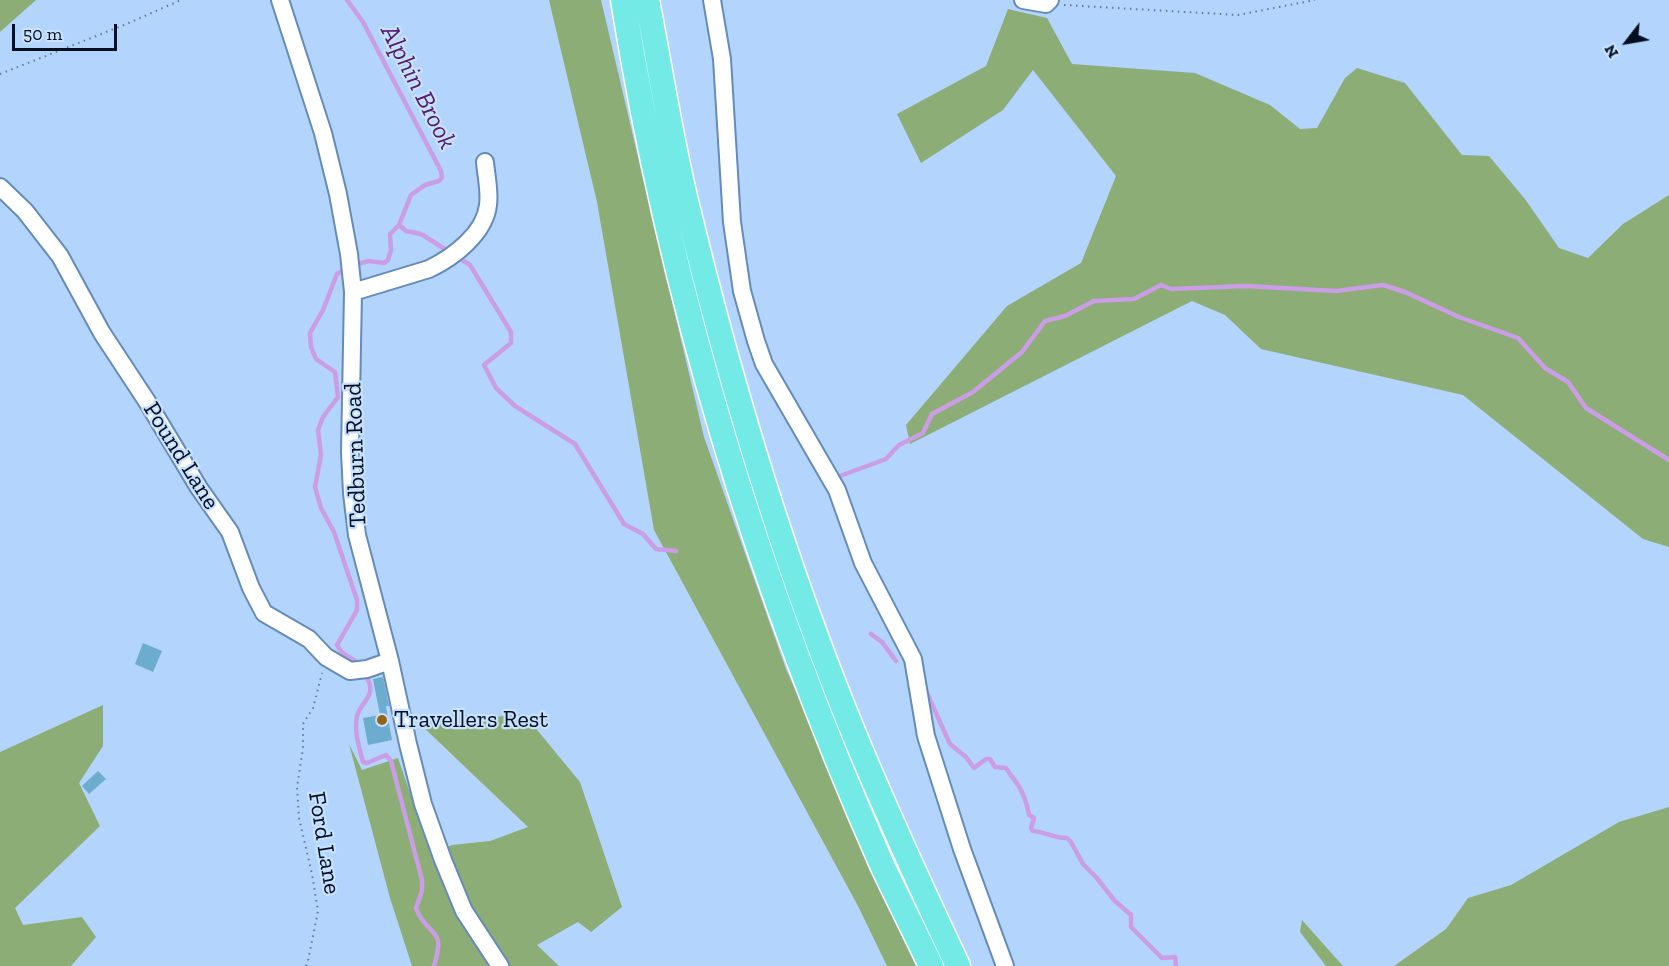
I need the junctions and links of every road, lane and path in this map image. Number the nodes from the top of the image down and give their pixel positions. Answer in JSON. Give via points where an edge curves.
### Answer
{"nodes":[{"id":1,"x":181,"y":0,"type":"edge"},
{"id":2,"x":280,"y":0,"type":"edge"},
{"id":3,"x":623,"y":0,"type":"edge"},
{"id":4,"x":647,"y":0,"type":"edge"},
{"id":5,"x":712,"y":0,"type":"edge"},
{"id":6,"x":1023,"y":0,"type":"edge"},
{"id":7,"x":1315,"y":0,"type":"edge"},
{"id":8,"x":1048,"y":2,"type":"edge"},
{"id":9,"x":0,"y":74,"type":"edge"},
{"id":10,"x":485,"y":162,"type":"dead end"},
{"id":11,"x":0,"y":187,"type":"edge"},
{"id":12,"x":353,"y":285,"type":"junction"},
{"id":13,"x":326,"y":657,"type":"junction"},
{"id":14,"x":390,"y":661,"type":"junction"},
{"id":15,"x":306,"y":966,"type":"edge"},
{"id":16,"x":500,"y":966,"type":"edge"},
{"id":17,"x":931,"y":966,"type":"edge"},
{"id":18,"x":958,"y":966,"type":"edge"},
{"id":19,"x":1005,"y":966,"type":"edge"}],
"edges":[{"from":1,"to":9,"type":"path"},
{"from":2,"to":12,"type":"street","name":"Tedburn Road","via":[[323,133]]},
{"from":3,"to":17,"type":"highway","via":[[639,99],[671,245],[745,507],[836,754]]},
{"from":4,"to":18,"type":"highway","via":[[685,198],[764,483],[845,713]]},
{"from":5,"to":19,"type":"street","via":[[722,59],[732,222],[742,291],[756,341],[764,364],[837,490],[862,563],[913,659],[926,736]]},
{"from":6,"to":8,"type":"street"},
{"from":7,"to":8,"type":"path","via":[[1238,15]]},
{"from":10,"to":12,"type":"street","via":[[488,204],[483,225],[462,247],[429,269]]},
{"from":11,"to":13,"type":"street","name":"Pound Lane","via":[[25,211],[60,256],[102,333],[230,532],[264,613],[309,639]]},
{"from":12,"to":14,"type":"street","name":"Tedburn Road","via":[[352,493],[357,535]]},
{"from":13,"to":14,"type":"street","name":"Pound Lane","via":[[350,672]]},
{"from":13,"to":15,"type":"path","name":"Ford Lane","via":[[312,708],[303,724],[297,787],[299,818],[318,911]]},
{"from":14,"to":16,"type":"street","name":"Tedburn Road","via":[[423,804],[443,860],[464,911]]}]}
